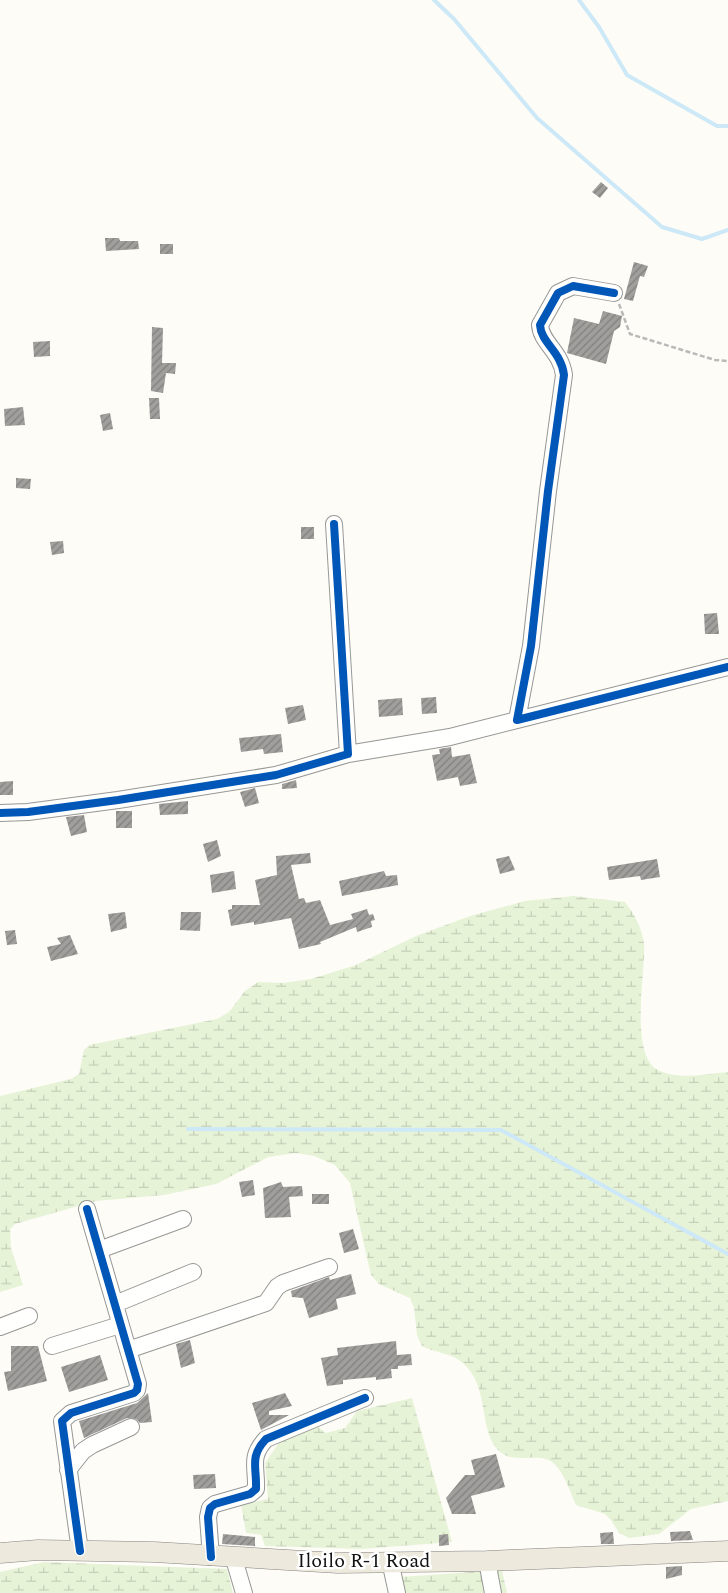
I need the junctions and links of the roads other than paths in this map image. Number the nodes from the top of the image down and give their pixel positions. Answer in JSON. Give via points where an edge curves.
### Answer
{"nodes":[{"id":1,"x":614,"y":294,"type":"road end"},
{"id":2,"x":334,"y":524,"type":"dead end"},
{"id":3,"x":728,"y":667,"type":"edge"},
{"id":4,"x":517,"y":720,"type":"junction"},
{"id":5,"x":348,"y":754,"type":"junction"},
{"id":6,"x":0,"y":813,"type":"edge"},
{"id":7,"x":87,"y":1209,"type":"dead end"},
{"id":8,"x":183,"y":1219,"type":"dead end"},
{"id":9,"x":99,"y":1250,"type":"junction"},
{"id":10,"x":329,"y":1267,"type":"dead end"},
{"id":11,"x":193,"y":1272,"type":"dead end"},
{"id":12,"x":114,"y":1304,"type":"junction"},
{"id":13,"x":29,"y":1316,"type":"dead end"},
{"id":14,"x":120,"y":1325,"type":"junction"},
{"id":15,"x":0,"y":1327,"type":"edge"},
{"id":16,"x":52,"y":1346,"type":"dead end"},
{"id":17,"x":128,"y":1350,"type":"junction"},
{"id":18,"x":365,"y":1398,"type":"dead end"},
{"id":19,"x":131,"y":1427,"type":"dead end"},
{"id":20,"x":68,"y":1470,"type":"junction"},
{"id":21,"x":80,"y":1551,"type":"junction"},
{"id":22,"x":728,"y":1551,"type":"edge"},
{"id":23,"x":0,"y":1553,"type":"edge"},
{"id":24,"x":211,"y":1556,"type":"junction"},
{"id":25,"x":234,"y":1558,"type":"junction"},
{"id":26,"x":390,"y":1561,"type":"junction"},
{"id":27,"x":487,"y":1561,"type":"junction"},
{"id":28,"x":244,"y":1593,"type":"edge"},
{"id":29,"x":397,"y":1593,"type":"edge"},
{"id":30,"x":493,"y":1593,"type":"edge"}],
"edges":[{"from":1,"to":4,"type":"street","via":[[573,286],[558,293],[540,325],[542,336],[560,358],[564,375],[531,646]]},
{"from":2,"to":5,"type":"street"},
{"from":3,"to":4,"type":"street"},
{"from":4,"to":5,"type":"street","via":[[450,737]]},
{"from":5,"to":6,"type":"street","via":[[276,775],[109,802]]},
{"from":7,"to":9,"type":"street"},
{"from":8,"to":9,"type":"street"},
{"from":9,"to":12,"type":"street"},
{"from":10,"to":17,"type":"street","via":[[277,1286],[266,1303]]},
{"from":11,"to":12,"type":"street"},
{"from":12,"to":14,"type":"street"},
{"from":13,"to":15,"type":"street"},
{"from":14,"to":16,"type":"street"},
{"from":14,"to":17,"type":"street"},
{"from":17,"to":20,"type":"street","via":[[138,1390],[72,1414],[62,1421]]},
{"from":18,"to":24,"type":"street","via":[[266,1439],[254,1458],[256,1489],[210,1508]]},
{"from":19,"to":20,"type":"street","via":[[88,1448]]},
{"from":20,"to":21,"type":"street"},
{"from":21,"to":23,"type":"main road","name":"Iloilo R-1 Road"},
{"from":21,"to":24,"type":"main road","name":"Iloilo R-1 Road"},
{"from":22,"to":27,"type":"main road","name":"Iloilo R-1 Road"},
{"from":24,"to":25,"type":"main road","name":"Iloilo R-1 Road"},
{"from":25,"to":26,"type":"main road","name":"Iloilo R-1 Road","via":[[338,1563]]},
{"from":25,"to":28,"type":"street"},
{"from":26,"to":27,"type":"main road","name":"Iloilo R-1 Road"},
{"from":26,"to":29,"type":"street"},
{"from":27,"to":30,"type":"street"}]}
